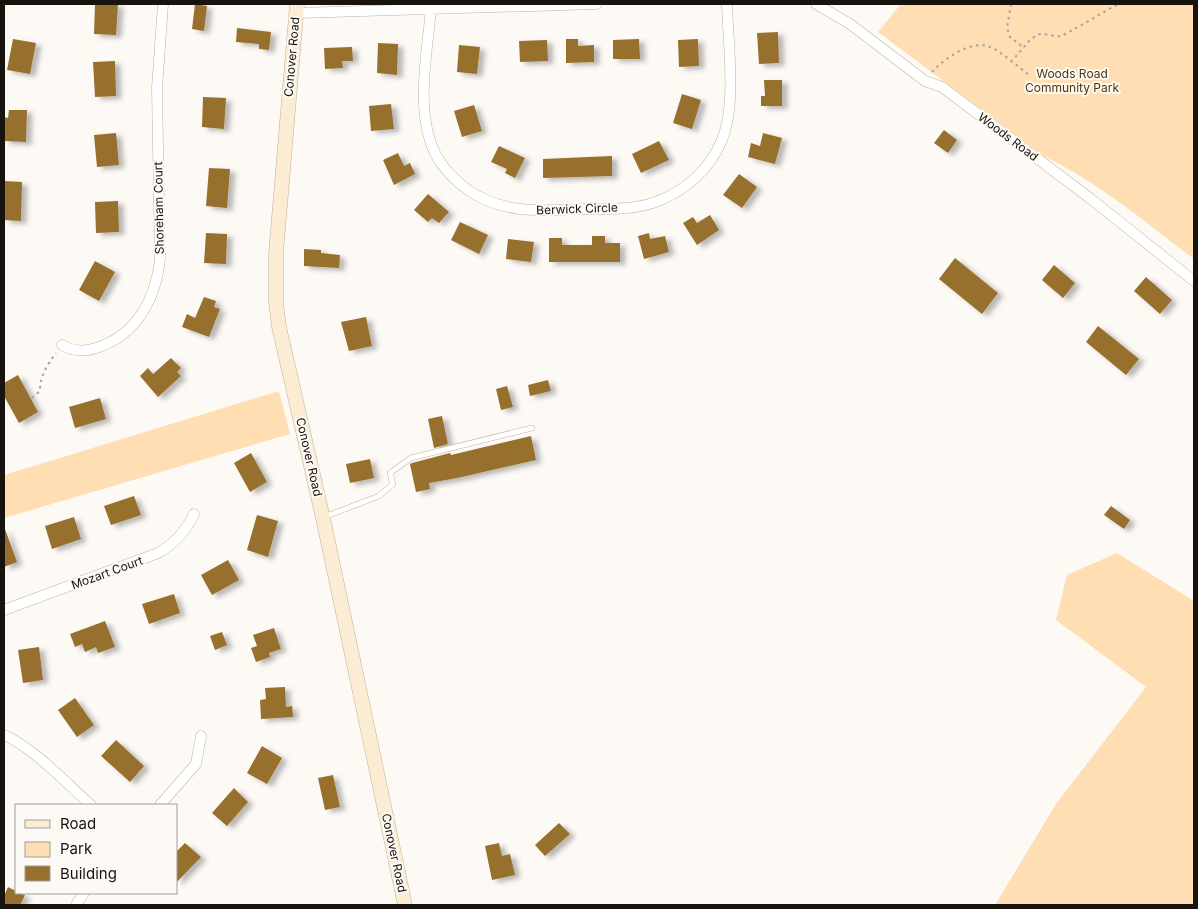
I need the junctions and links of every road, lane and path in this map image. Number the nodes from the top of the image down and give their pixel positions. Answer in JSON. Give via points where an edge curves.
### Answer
{"nodes":[{"id":1,"x":162,"y":4,"type":"edge"},
{"id":2,"x":597,"y":4,"type":"edge"},
{"id":3,"x":727,"y":4,"type":"edge"},
{"id":4,"x":816,"y":4,"type":"edge"},
{"id":5,"x":1011,"y":4,"type":"edge"},
{"id":6,"x":1118,"y":4,"type":"edge"},
{"id":7,"x":297,"y":8,"type":"edge"},
{"id":8,"x":431,"y":9,"type":"junction"},
{"id":9,"x":1024,"y":48,"type":"junction"},
{"id":10,"x":1011,"y":62,"type":"junction"},
{"id":11,"x":1028,"y":74,"type":"dead end"},
{"id":12,"x":925,"y":81,"type":"junction"},
{"id":13,"x":1194,"y":281,"type":"edge"},
{"id":14,"x":62,"y":345,"type":"joint"},
{"id":15,"x":32,"y":398,"type":"dead end"},
{"id":16,"x":532,"y":428,"type":"dead end"},
{"id":17,"x":194,"y":514,"type":"dead end"},
{"id":18,"x":323,"y":518,"type":"junction"},
{"id":19,"x":4,"y":610,"type":"edge"},
{"id":20,"x":4,"y":736,"type":"edge"},
{"id":21,"x":201,"y":736,"type":"dead end"},
{"id":22,"x":90,"y":804,"type":"edge"},
{"id":23,"x":161,"y":804,"type":"edge"},
{"id":24,"x":83,"y":894,"type":"edge"},
{"id":25,"x":76,"y":905,"type":"edge"},
{"id":26,"x":405,"y":905,"type":"edge"}],
"edges":[{"from":1,"to":14,"type":"street","name":"Shoreham Court","via":[[156,88],[160,259],[155,287],[142,314],[118,338],[86,351],[78,352]]},
{"from":2,"to":8,"type":"street"},
{"from":3,"to":8,"type":"street","name":"Berwick Circle","via":[[730,95],[727,123],[722,142],[702,171],[674,194],[637,207],[530,210],[508,208],[473,193],[446,171],[437,157],[423,106]]},
{"from":4,"to":12,"type":"street","name":"Woods Road","via":[[850,24]]},
{"from":5,"to":9,"type":"path","via":[[1007,28],[1010,37]]},
{"from":6,"to":9,"type":"path","via":[[1062,36],[1034,36]]},
{"from":7,"to":8,"type":"street"},
{"from":7,"to":18,"type":"street","name":"Conover Road","via":[[276,253],[276,302]]},
{"from":9,"to":10,"type":"path"},
{"from":10,"to":11,"type":"path"},
{"from":10,"to":12,"type":"path","via":[[990,47],[968,48],[945,61]]},
{"from":12,"to":13,"type":"street","name":"Woods Road","via":[[942,87]]},
{"from":14,"to":15,"type":"path","via":[[45,368],[40,392]]},
{"from":16,"to":18,"type":"lane","via":[[411,458],[390,473],[392,484],[378,496]]},
{"from":17,"to":19,"type":"street","name":"Mozart Court","via":[[175,541],[158,554]]},
{"from":18,"to":26,"type":"street","name":"Conover Road"},
{"from":20,"to":22,"type":"street","via":[[29,751]]},
{"from":21,"to":23,"type":"street","via":[[196,764]]},
{"from":24,"to":25,"type":"street"}]}
